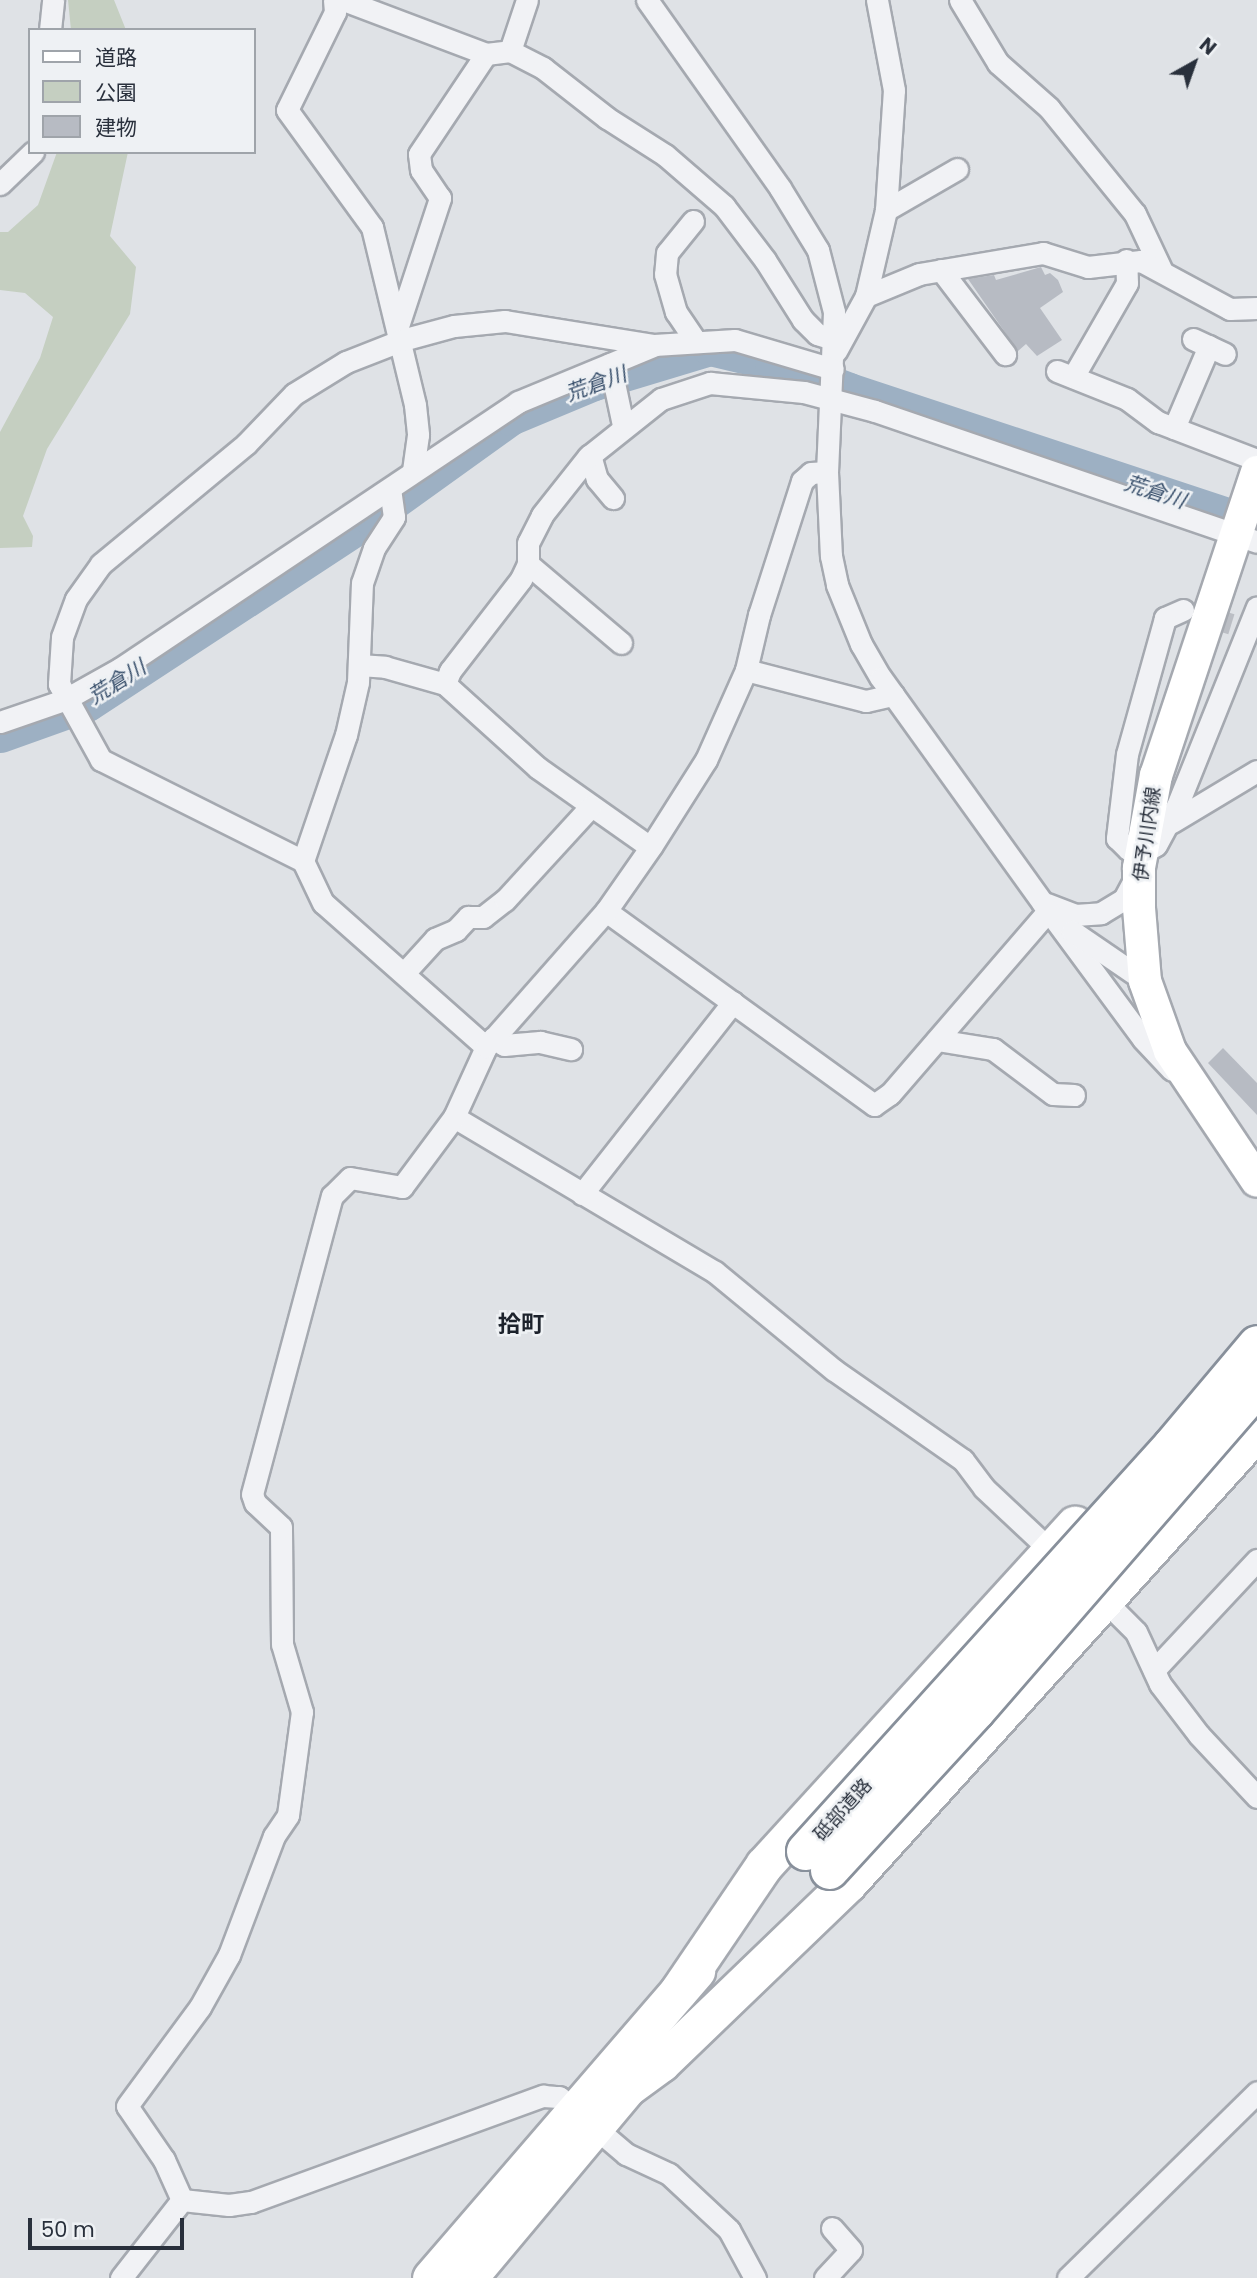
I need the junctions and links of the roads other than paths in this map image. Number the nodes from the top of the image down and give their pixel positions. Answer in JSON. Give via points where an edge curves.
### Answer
{"nodes":[{"id":1,"x":53,"y":0,"type":"edge"},
{"id":2,"x":527,"y":0,"type":"edge"},
{"id":3,"x":646,"y":0,"type":"edge"},
{"id":4,"x":877,"y":0,"type":"edge"},
{"id":5,"x":960,"y":0,"type":"edge"},
{"id":6,"x":335,"y":1,"type":"edge"},
{"id":7,"x":50,"y":28,"type":"edge"},
{"id":8,"x":510,"y":51,"type":"junction"},
{"id":9,"x":486,"y":54,"type":"junction"},
{"id":10,"x":31,"y":154,"type":"edge"},
{"id":11,"x":957,"y":169,"type":"dead end"},
{"id":12,"x":0,"y":184,"type":"edge"},
{"id":13,"x":886,"y":210,"type":"junction"},
{"id":14,"x":693,"y":220,"type":"dead end"},
{"id":15,"x":1126,"y":260,"type":"junction"},
{"id":16,"x":1161,"y":269,"type":"junction"},
{"id":17,"x":941,"y":270,"type":"junction"},
{"id":18,"x":866,"y":296,"type":"junction"},
{"id":19,"x":1257,"y":308,"type":"edge"},
{"id":20,"x":400,"y":333,"type":"junction"},
{"id":21,"x":695,"y":340,"type":"junction"},
{"id":22,"x":654,"y":345,"type":"junction"},
{"id":23,"x":1209,"y":346,"type":"dead end"},
{"id":24,"x":1005,"y":354,"type":"dead end"},
{"id":25,"x":610,"y":364,"type":"junction"},
{"id":26,"x":834,"y":372,"type":"junction"},
{"id":27,"x":623,"y":425,"type":"junction"},
{"id":28,"x":1174,"y":428,"type":"junction"},
{"id":29,"x":590,"y":455,"type":"junction"},
{"id":30,"x":1257,"y":460,"type":"edge"},
{"id":31,"x":413,"y":472,"type":"junction"},
{"id":32,"x":827,"y":472,"type":"junction"},
{"id":33,"x":1257,"y":473,"type":"edge"},
{"id":34,"x":390,"y":489,"type":"junction"},
{"id":35,"x":613,"y":498,"type":"dead end"},
{"id":36,"x":1244,"y":536,"type":"edge"},
{"id":37,"x":528,"y":564,"type":"junction"},
{"id":38,"x":1257,"y":607,"type":"edge"},
{"id":39,"x":1183,"y":610,"type":"dead end"},
{"id":40,"x":621,"y":643,"type":"dead end"},
{"id":41,"x":359,"y":665,"type":"junction"},
{"id":42,"x":747,"y":670,"type":"junction"},
{"id":43,"x":445,"y":684,"type":"junction"},
{"id":44,"x":893,"y":695,"type":"junction"},
{"id":45,"x":64,"y":700,"type":"junction"},
{"id":46,"x":0,"y":722,"type":"edge"},
{"id":47,"x":1257,"y":771,"type":"edge"},
{"id":48,"x":591,"y":806,"type":"junction"},
{"id":49,"x":1167,"y":825,"type":"junction"},
{"id":50,"x":650,"y":847,"type":"junction"},
{"id":51,"x":303,"y":861,"type":"junction"},
{"id":52,"x":1140,"y":861,"type":"junction"},
{"id":53,"x":606,"y":911,"type":"junction"},
{"id":54,"x":1050,"y":911,"type":"junction"},
{"id":55,"x":405,"y":972,"type":"junction"},
{"id":56,"x":1145,"y":981,"type":"junction"},
{"id":57,"x":733,"y":1002,"type":"junction"},
{"id":58,"x":937,"y":1040,"type":"junction"},
{"id":59,"x":490,"y":1043,"type":"junction"},
{"id":60,"x":570,"y":1049,"type":"dead end"},
{"id":61,"x":1193,"y":1091,"type":"junction"},
{"id":62,"x":1074,"y":1095,"type":"dead end"},
{"id":63,"x":454,"y":1117,"type":"junction"},
{"id":64,"x":1257,"y":1181,"type":"edge"},
{"id":65,"x":582,"y":1194,"type":"junction"},
{"id":66,"x":1257,"y":1323,"type":"edge"},
{"id":67,"x":1257,"y":1344,"type":"edge"},
{"id":68,"x":1257,"y":1388,"type":"edge"},
{"id":69,"x":1257,"y":1431,"type":"edge"},
{"id":70,"x":1051,"y":1551,"type":"junction"},
{"id":71,"x":1257,"y":1560,"type":"edge"},
{"id":72,"x":1106,"y":1602,"type":"junction"},
{"id":73,"x":1154,"y":1670,"type":"junction"},
{"id":74,"x":1257,"y":1797,"type":"edge"},
{"id":75,"x":817,"y":1861,"type":"junction"},
{"id":76,"x":679,"y":1990,"type":"junction"},
{"id":77,"x":628,"y":2087,"type":"junction"},
{"id":78,"x":1257,"y":2092,"type":"edge"},
{"id":79,"x":586,"y":2116,"type":"junction"},
{"id":80,"x":182,"y":2200,"type":"junction"},
{"id":81,"x":832,"y":2228,"type":"dead end"},
{"id":82,"x":121,"y":2278,"type":"edge"},
{"id":83,"x":431,"y":2278,"type":"edge"},
{"id":84,"x":468,"y":2278,"type":"edge"},
{"id":85,"x":755,"y":2278,"type":"edge"},
{"id":86,"x":825,"y":2278,"type":"edge"},
{"id":87,"x":1068,"y":2278,"type":"edge"}],
"edges":[{"from":1,"to":7,"type":"street"},
{"from":2,"to":8,"type":"street"},
{"from":3,"to":26,"type":"street","via":[[780,188],[818,250],[834,312]]},
{"from":4,"to":13,"type":"street","via":[[894,90]]},
{"from":5,"to":16,"type":"street","via":[[990,54],[1049,108],[1135,214]]},
{"from":6,"to":9,"type":"street","via":[[346,1]]},
{"from":6,"to":20,"type":"street","via":[[335,12],[287,110],[372,227]]},
{"from":8,"to":9,"type":"street"},
{"from":8,"to":26,"type":"street","via":[[543,68],[684,170],[724,206],[817,334]]},
{"from":9,"to":20,"type":"street","via":[[419,154],[421,170],[440,198]]},
{"from":10,"to":12,"type":"street"},
{"from":11,"to":13,"type":"street"},
{"from":13,"to":18,"type":"street"},
{"from":14,"to":21,"type":"street","via":[[667,253],[665,274],[676,312]]},
{"from":15,"to":16,"type":"street"},
{"from":15,"to":17,"type":"street","via":[[1088,267],[1043,253]]},
{"from":15,"to":28,"type":"street","via":[[1127,282],[1065,374],[1127,399]]},
{"from":16,"to":19,"type":"street","via":[[1186,288],[1230,309]]},
{"from":17,"to":18,"type":"street"},
{"from":17,"to":24,"type":"street"},
{"from":18,"to":26,"type":"street"},
{"from":20,"to":22,"type":"street","via":[[505,321]]},
{"from":20,"to":31,"type":"street","via":[[418,435]]},
{"from":20,"to":45,"type":"street","via":[[294,394],[246,444],[101,564],[82,588],[62,637],[58,663]]},
{"from":21,"to":22,"type":"street"},
{"from":21,"to":26,"type":"street","via":[[735,340]]},
{"from":22,"to":25,"type":"street"},
{"from":23,"to":28,"type":"street"},
{"from":25,"to":27,"type":"street"},
{"from":25,"to":31,"type":"street","via":[[518,402]]},
{"from":26,"to":27,"type":"street","via":[[804,392],[709,383],[661,399]]},
{"from":26,"to":32,"type":"street"},
{"from":26,"to":36,"type":"street","via":[[900,419]]},
{"from":27,"to":29,"type":"street"},
{"from":28,"to":30,"type":"street"},
{"from":29,"to":35,"type":"street","via":[[597,479]]},
{"from":29,"to":37,"type":"street","via":[[542,515],[528,543]]},
{"from":31,"to":34,"type":"street"},
{"from":32,"to":42,"type":"street","via":[[811,473],[802,481],[759,615]]},
{"from":32,"to":44,"type":"street","via":[[837,585],[861,645]]},
{"from":33,"to":36,"type":"main road","name":"伊予川内線"},
{"from":34,"to":41,"type":"street","via":[[394,517],[374,548],[362,583]]},
{"from":34,"to":45,"type":"street","via":[[143,654]]},
{"from":36,"to":52,"type":"main road","name":"伊予川内線","via":[[1156,775]]},
{"from":37,"to":40,"type":"street"},
{"from":37,"to":43,"type":"street"},
{"from":38,"to":49,"type":"street","via":[[1240,627]]},
{"from":39,"to":52,"type":"street","via":[[1165,618],[1127,754],[1117,838]]},
{"from":41,"to":43,"type":"street","via":[[385,667]]},
{"from":41,"to":51,"type":"street","via":[[346,735]]},
{"from":42,"to":44,"type":"street","via":[[866,701]]},
{"from":42,"to":50,"type":"street","via":[[706,760]]},
{"from":43,"to":48,"type":"street","via":[[491,730]]},
{"from":44,"to":54,"type":"street"},
{"from":45,"to":46,"type":"street"},
{"from":45,"to":51,"type":"street","via":[[101,760]]},
{"from":47,"to":49,"type":"street"},
{"from":48,"to":50,"type":"street"},
{"from":48,"to":55,"type":"street","via":[[505,900],[483,917],[468,917],[456,930],[435,939]]},
{"from":49,"to":52,"type":"street","via":[[1157,845]]},
{"from":50,"to":53,"type":"street"},
{"from":51,"to":55,"type":"street","via":[[323,903]]},
{"from":52,"to":54,"type":"street","via":[[1124,900],[1101,913]]},
{"from":52,"to":56,"type":"main road","name":"伊予川内線"},
{"from":53,"to":57,"type":"street"},
{"from":53,"to":59,"type":"street"},
{"from":54,"to":56,"type":"street"},
{"from":54,"to":58,"type":"street"},
{"from":54,"to":61,"type":"street","via":[[1143,1040]]},
{"from":55,"to":59,"type":"street"},
{"from":56,"to":61,"type":"main road","name":"伊予川内線","via":[[1170,1051]]},
{"from":57,"to":58,"type":"street","via":[[874,1105],[890,1094]]},
{"from":57,"to":65,"type":"street"},
{"from":58,"to":62,"type":"street","via":[[993,1049],[1053,1094]]},
{"from":59,"to":60,"type":"street","via":[[540,1042]]},
{"from":59,"to":63,"type":"street"},
{"from":61,"to":64,"type":"main road","name":"伊予川内線"},
{"from":63,"to":65,"type":"street","via":[[559,1176]]},
{"from":63,"to":80,"type":"street","via":[[402,1187],[350,1178],[332,1196],[252,1494],[255,1503],[281,1527],[282,1644],[302,1712],[288,1815],[274,1836],[229,1955],[200,2007],[127,2106],[164,2160]]},
{"from":65,"to":70,"type":"street","via":[[715,1272],[834,1370],[963,1460],[984,1488]]},
{"from":66,"to":70,"type":"highway"},
{"from":67,"to":75,"type":"highway","name":"砥部道路","bridge":true},
{"from":68,"to":75,"type":"highway","name":"砥部道路","bridge":true,"via":[[976,1710]]},
{"from":69,"to":72,"type":"highway"},
{"from":70,"to":72,"type":"highway"},
{"from":70,"to":76,"type":"highway","via":[[771,1856]]},
{"from":71,"to":73,"type":"street"},
{"from":72,"to":73,"type":"street","via":[[1136,1632]]},
{"from":72,"to":77,"type":"highway","via":[[848,1883],[661,2063]]},
{"from":73,"to":74,"type":"street","via":[[1199,1735]]},
{"from":75,"to":76,"type":"highway","name":"砥部道路"},
{"from":75,"to":77,"type":"highway","name":"砥部道路"},
{"from":76,"to":79,"type":"highway","name":"砥部道路"},
{"from":77,"to":79,"type":"highway","name":"砥部道路"},
{"from":78,"to":87,"type":"street"},
{"from":79,"to":80,"type":"street","via":[[559,2098],[544,2096],[251,2202],[229,2205]]},
{"from":79,"to":83,"type":"highway","name":"砥部道路"},
{"from":79,"to":84,"type":"highway","name":"砥部道路"},
{"from":79,"to":85,"type":"street","via":[[626,2154],[669,2174],[729,2230]]},
{"from":80,"to":82,"type":"street"},
{"from":81,"to":86,"type":"street","via":[[851,2250]]}]}
